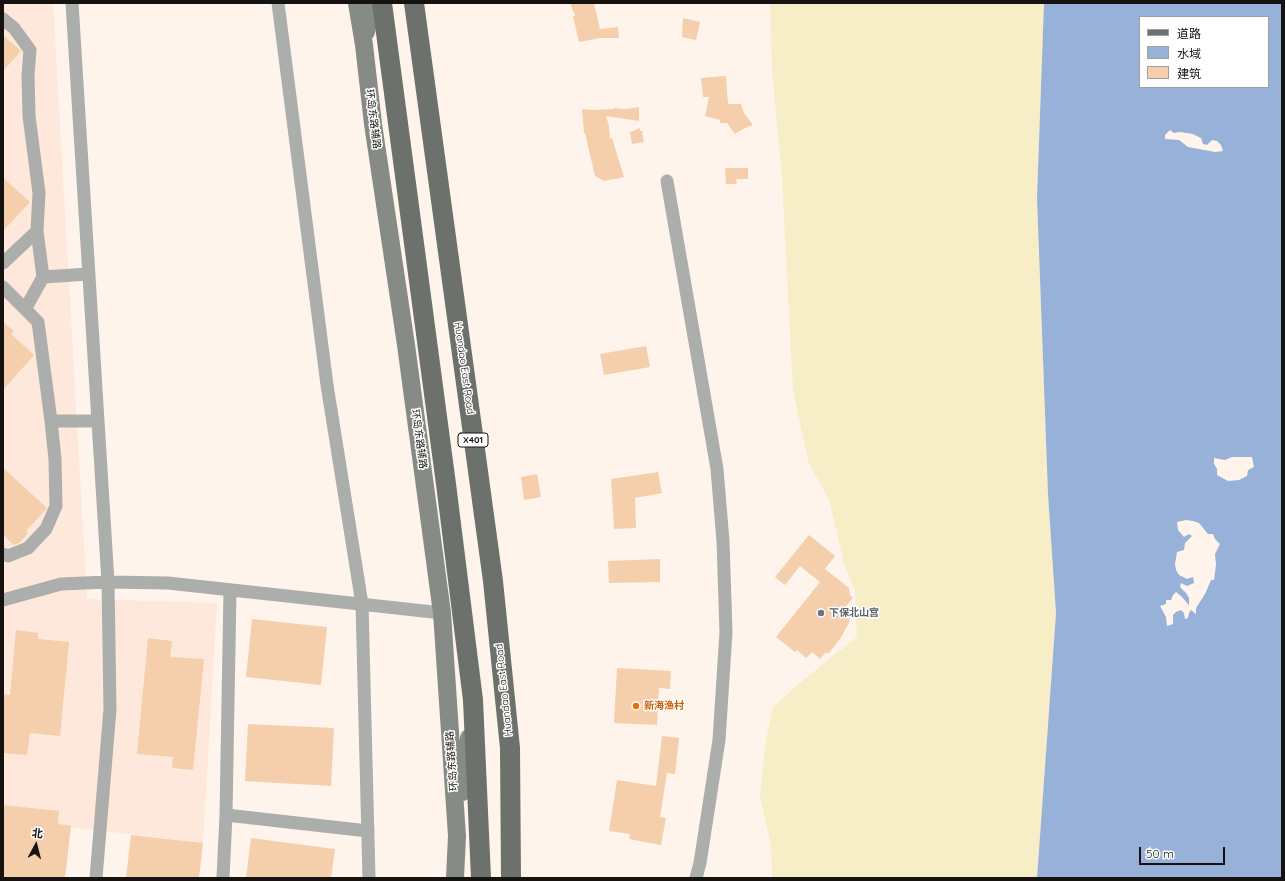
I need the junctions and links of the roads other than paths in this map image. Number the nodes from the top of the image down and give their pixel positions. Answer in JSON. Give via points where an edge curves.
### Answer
{"nodes":[{"id":1,"x":72,"y":3,"type":"edge"},
{"id":2,"x":278,"y":3,"type":"edge"},
{"id":3,"x":357,"y":3,"type":"edge"},
{"id":4,"x":372,"y":3,"type":"edge"},
{"id":5,"x":382,"y":3,"type":"edge"},
{"id":6,"x":414,"y":3,"type":"edge"},
{"id":7,"x":3,"y":19,"type":"edge"},
{"id":8,"x":364,"y":45,"type":"junction"},
{"id":9,"x":667,"y":181,"type":"dead end"},
{"id":10,"x":37,"y":231,"type":"junction"},
{"id":11,"x":3,"y":263,"type":"edge"},
{"id":12,"x":89,"y":274,"type":"junction"},
{"id":13,"x":43,"y":277,"type":"junction"},
{"id":14,"x":3,"y":288,"type":"edge"},
{"id":15,"x":21,"y":305,"type":"junction"},
{"id":16,"x":98,"y":420,"type":"junction"},
{"id":17,"x":51,"y":422,"type":"junction"},
{"id":18,"x":429,"y":517,"type":"junction"},
{"id":19,"x":3,"y":554,"type":"edge"},
{"id":20,"x":108,"y":582,"type":"junction"},
{"id":21,"x":230,"y":590,"type":"junction"},
{"id":22,"x":460,"y":590,"type":"junction"},
{"id":23,"x":3,"y":600,"type":"edge"},
{"id":24,"x":362,"y":604,"type":"junction"},
{"id":25,"x":442,"y":613,"type":"junction"},
{"id":26,"x":473,"y":700,"type":"junction"},
{"id":27,"x":226,"y":815,"type":"junction"},
{"id":28,"x":368,"y":831,"type":"junction"},
{"id":29,"x":457,"y":836,"type":"junction"},
{"id":30,"x":96,"y":878,"type":"edge"},
{"id":31,"x":223,"y":878,"type":"edge"},
{"id":32,"x":369,"y":878,"type":"edge"},
{"id":33,"x":455,"y":878,"type":"edge"},
{"id":34,"x":481,"y":878,"type":"edge"},
{"id":35,"x":511,"y":878,"type":"edge"},
{"id":36,"x":696,"y":878,"type":"edge"}],
"edges":[{"from":1,"to":12,"type":"street"},
{"from":2,"to":24,"type":"street","via":[[327,385]]},
{"from":3,"to":8,"type":"street","name":"环岛东路辅路"},
{"from":4,"to":8,"type":"street"},
{"from":5,"to":22,"type":"main road"},
{"from":6,"to":35,"type":"main road","name":"Huandao East Road","number":"X401","via":[[492,581],[510,748]]},
{"from":7,"to":10,"type":"street","via":[[14,28],[30,50],[29,116],[39,193]]},
{"from":8,"to":18,"type":"street","name":"环岛东路辅路"},
{"from":9,"to":36,"type":"street","via":[[717,469],[723,541],[726,632],[719,740]]},
{"from":10,"to":11,"type":"street"},
{"from":10,"to":13,"type":"street"},
{"from":12,"to":13,"type":"street"},
{"from":12,"to":16,"type":"street"},
{"from":13,"to":15,"type":"street","via":[[28,304]]},
{"from":14,"to":15,"type":"street"},
{"from":15,"to":17,"type":"street","via":[[38,322]]},
{"from":16,"to":17,"type":"street"},
{"from":16,"to":20,"type":"street"},
{"from":17,"to":19,"type":"street","via":[[56,506],[46,529],[28,548],[8,556]]},
{"from":18,"to":22,"type":"street"},
{"from":18,"to":25,"type":"street","name":"环岛东路辅路"},
{"from":20,"to":21,"type":"street","via":[[168,583]]},
{"from":20,"to":23,"type":"street","via":[[61,584]]},
{"from":20,"to":30,"type":"street","via":[[110,709]]},
{"from":21,"to":24,"type":"street"},
{"from":21,"to":27,"type":"street"},
{"from":22,"to":26,"type":"main road"},
{"from":24,"to":25,"type":"street"},
{"from":24,"to":28,"type":"street"},
{"from":25,"to":29,"type":"street","name":"环岛东路辅路"},
{"from":26,"to":29,"type":"street"},
{"from":26,"to":34,"type":"main road"},
{"from":27,"to":28,"type":"street"},
{"from":27,"to":31,"type":"street"},
{"from":28,"to":32,"type":"street"},
{"from":29,"to":33,"type":"street","name":"环岛东路辅路"}]}
